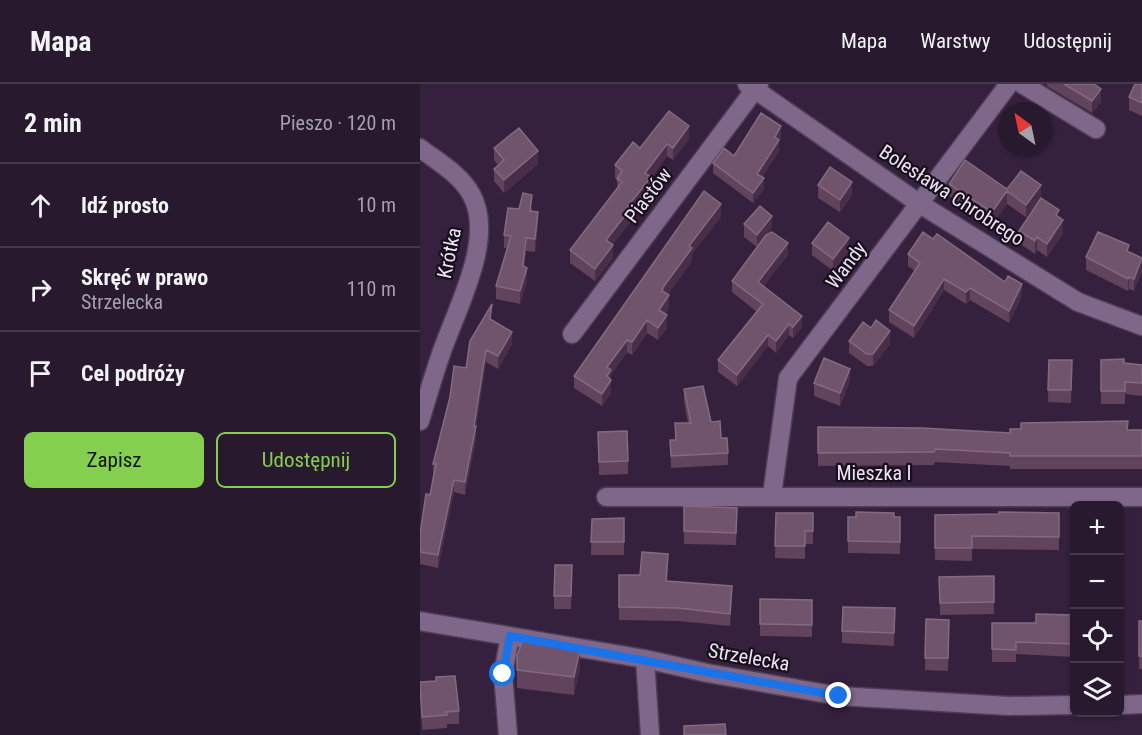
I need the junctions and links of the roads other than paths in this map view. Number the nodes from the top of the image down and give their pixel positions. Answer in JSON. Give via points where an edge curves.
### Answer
{"nodes":[{"id":1,"x":1010,"y":84,"type":"edge"},
{"id":2,"x":1022,"y":84,"type":"edge"},
{"id":3,"x":754,"y":86,"type":"edge"},
{"id":4,"x":1096,"y":129,"type":"dead end"},
{"id":5,"x":420,"y":148,"type":"edge"},
{"id":6,"x":920,"y":204,"type":"junction"},
{"id":7,"x":1142,"y":326,"type":"edge"},
{"id":8,"x":572,"y":334,"type":"dead end"},
{"id":9,"x":420,"y":421,"type":"edge"},
{"id":10,"x":772,"y":495,"type":"junction"},
{"id":11,"x":606,"y":497,"type":"dead end"},
{"id":12,"x":1142,"y":497,"type":"edge"},
{"id":13,"x":420,"y":621,"type":"edge"},
{"id":14,"x":510,"y":636,"type":"junction"},
{"id":15,"x":645,"y":659,"type":"junction"},
{"id":16,"x":1142,"y":704,"type":"edge"},
{"id":17,"x":1070,"y":705,"type":"edge"},
{"id":18,"x":1124,"y":705,"type":"edge"},
{"id":19,"x":508,"y":735,"type":"edge"},
{"id":20,"x":650,"y":735,"type":"edge"}],
"edges":[{"from":1,"to":6,"type":"street","name":"Wandy"},
{"from":2,"to":4,"type":"street"},
{"from":3,"to":6,"type":"street","name":"Bolesława Chrobrego"},
{"from":3,"to":8,"type":"street","name":"Piastów"},
{"from":5,"to":9,"type":"street","name":"Krótka","via":[[460,178],[478,214],[479,234],[473,268]]},
{"from":6,"to":7,"type":"street","name":"Bolesława Chrobrego","via":[[1078,302]]},
{"from":6,"to":10,"type":"street","name":"Wandy","via":[[788,378]]},
{"from":10,"to":11,"type":"street","name":"Mieszka I"},
{"from":10,"to":12,"type":"street","name":"Mieszka I"},
{"from":13,"to":14,"type":"street","name":"Strzelecka"},
{"from":14,"to":15,"type":"street","name":"Strzelecka"},
{"from":14,"to":19,"type":"street","via":[[503,674]]},
{"from":15,"to":17,"type":"street","name":"Strzelecka","via":[[839,696],[1009,706]]},
{"from":15,"to":20,"type":"street"},
{"from":16,"to":18,"type":"street"}]}
